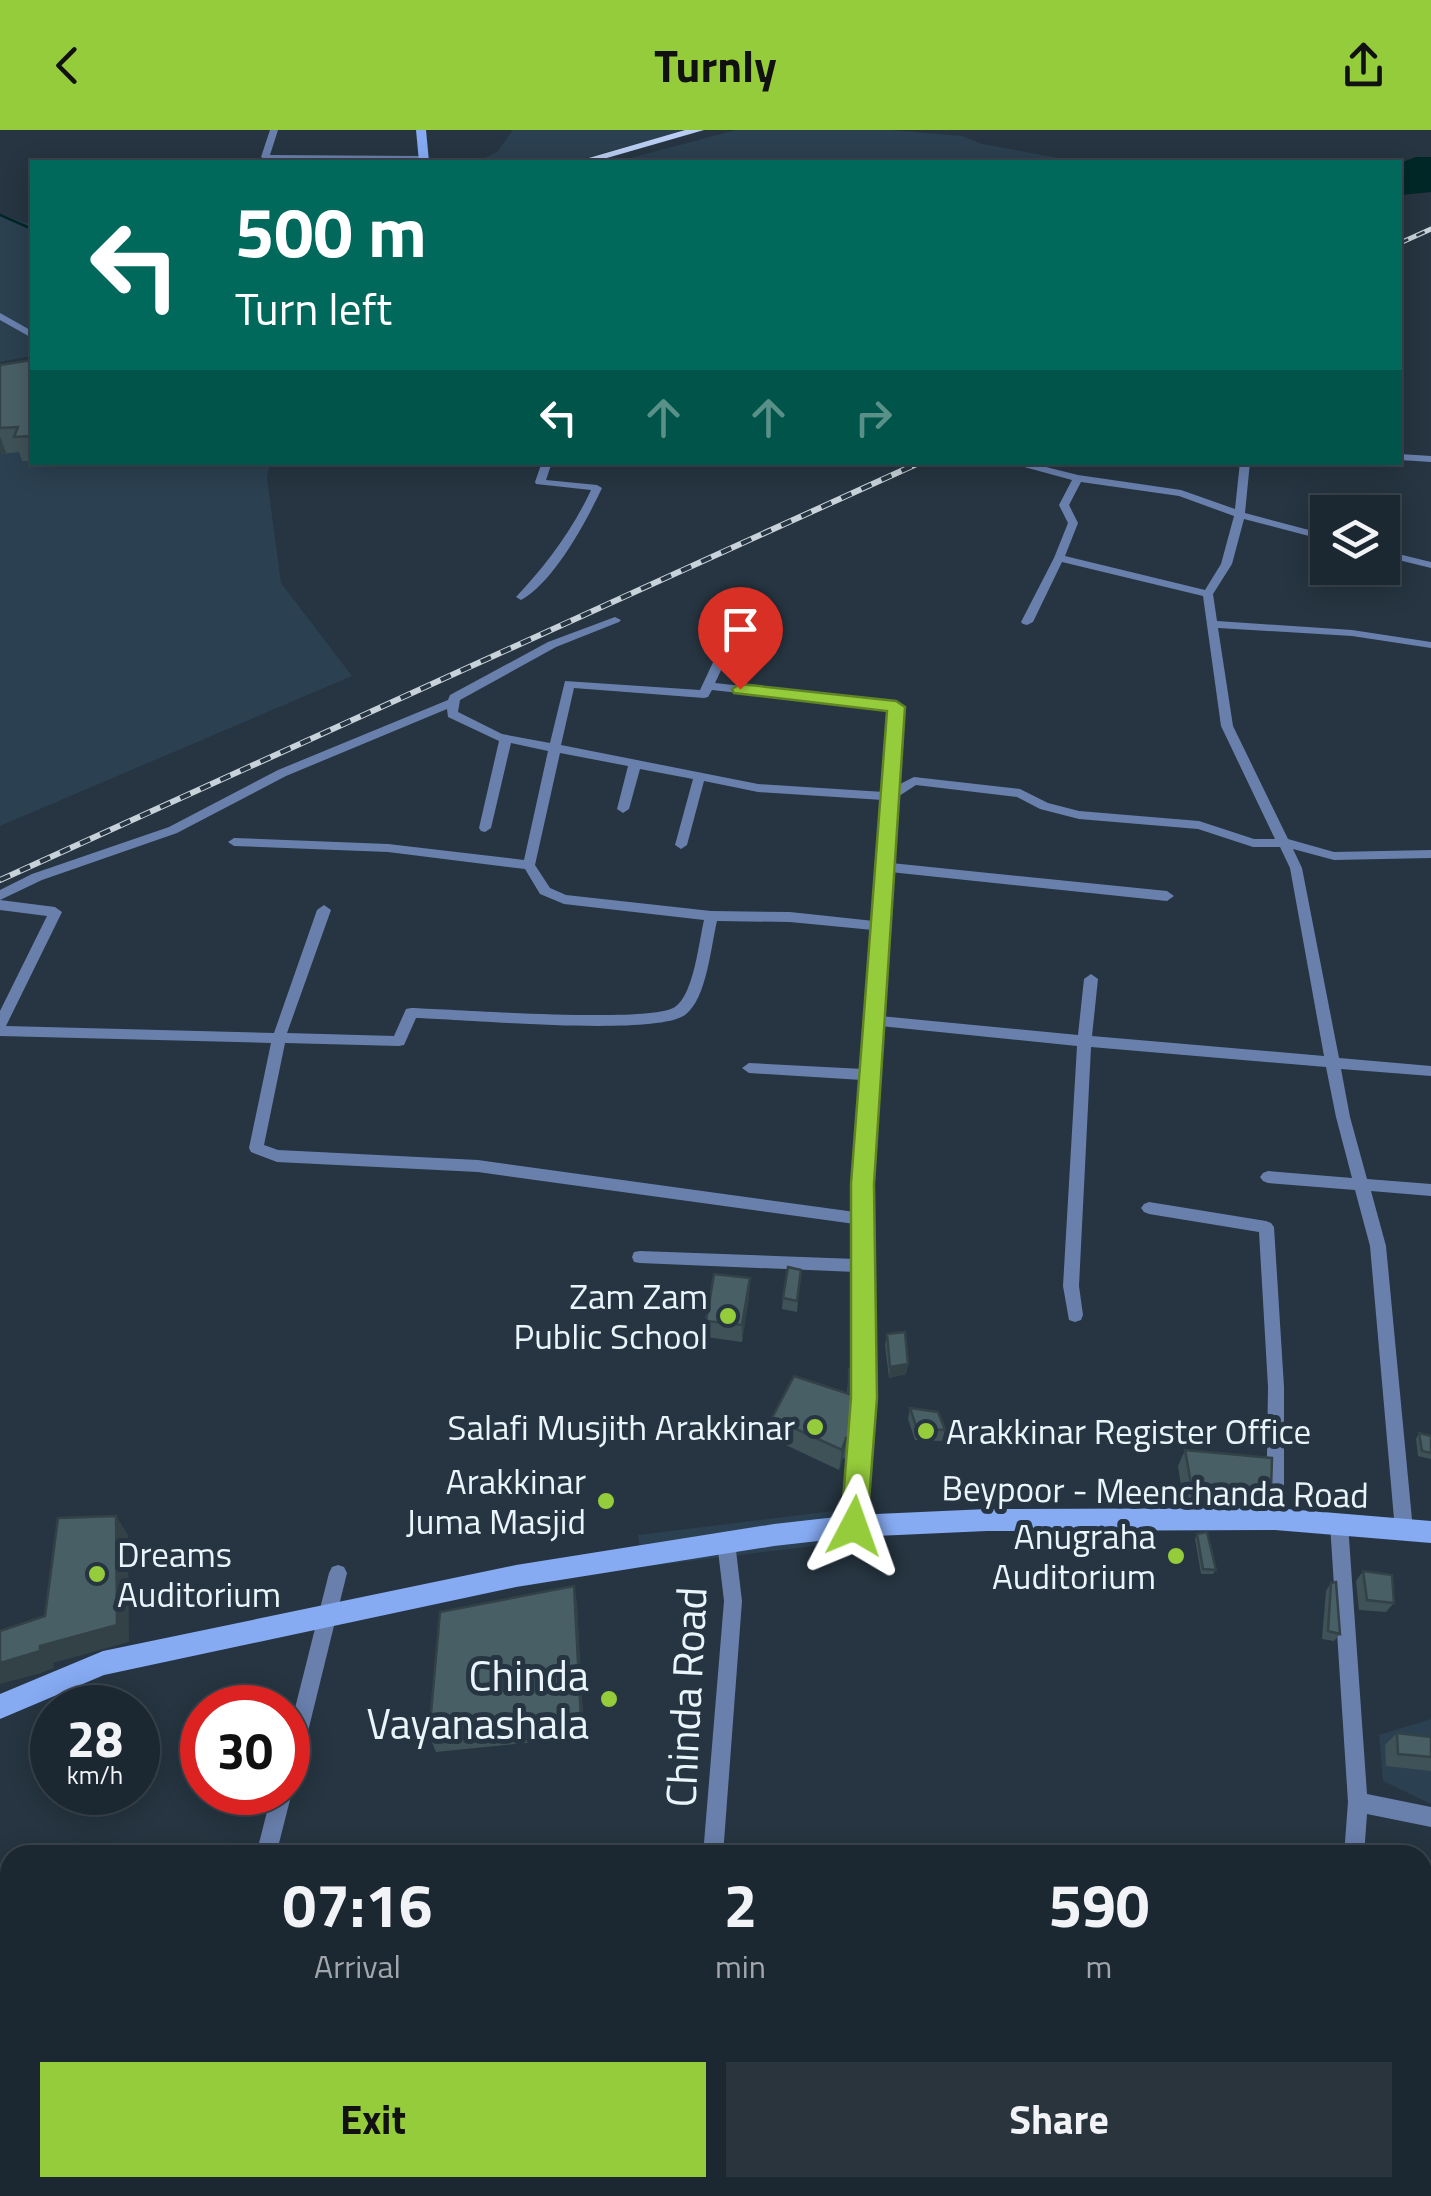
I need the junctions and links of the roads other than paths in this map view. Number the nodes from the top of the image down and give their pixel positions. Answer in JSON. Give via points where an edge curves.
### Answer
{"nodes":[{"id":1,"x":274,"y":130,"type":"edge"},
{"id":2,"x":421,"y":130,"type":"edge"},
{"id":3,"x":698,"y":130,"type":"edge"},
{"id":4,"x":264,"y":160,"type":"edge"},
{"id":5,"x":423,"y":160,"type":"edge"},
{"id":6,"x":588,"y":160,"type":"edge"},
{"id":7,"x":0,"y":316,"type":"edge"},
{"id":8,"x":30,"y":334,"type":"edge"},
{"id":9,"x":1402,"y":457,"type":"edge"},
{"id":10,"x":1431,"y":459,"type":"edge"},
{"id":11,"x":547,"y":465,"type":"edge"},
{"id":12,"x":1024,"y":465,"type":"edge"},
{"id":13,"x":1244,"y":465,"type":"edge"},
{"id":14,"x":1078,"y":478,"type":"junction"},
{"id":15,"x":1240,"y":514,"type":"junction"},
{"id":16,"x":1310,"y":533,"type":"edge"},
{"id":17,"x":1400,"y":557,"type":"edge"},
{"id":18,"x":1059,"y":558,"type":"junction"},
{"id":19,"x":1431,"y":565,"type":"edge"},
{"id":20,"x":1208,"y":594,"type":"junction"},
{"id":21,"x":520,"y":597,"type":"dead end"},
{"id":22,"x":615,"y":620,"type":"dead end"},
{"id":23,"x":1026,"y":622,"type":"dead end"},
{"id":24,"x":737,"y":624,"type":"dead end"},
{"id":25,"x":1213,"y":624,"type":"junction"},
{"id":26,"x":1431,"y":644,"type":"edge"},
{"id":27,"x":708,"y":686,"type":"junction"},
{"id":28,"x":453,"y":702,"type":"junction"},
{"id":29,"x":506,"y":738,"type":"junction"},
{"id":30,"x":554,"y":747,"type":"junction"},
{"id":31,"x":634,"y":764,"type":"junction"},
{"id":32,"x":699,"y":778,"type":"junction"},
{"id":33,"x":890,"y":796,"type":"junction"},
{"id":34,"x":623,"y":810,"type":"dead end"},
{"id":35,"x":486,"y":828,"type":"dead end"},
{"id":36,"x":234,"y":842,"type":"dead end"},
{"id":37,"x":1287,"y":844,"type":"junction"},
{"id":38,"x":681,"y":845,"type":"dead end"},
{"id":39,"x":1431,"y":854,"type":"edge"},
{"id":40,"x":529,"y":865,"type":"junction"},
{"id":41,"x":884,"y":868,"type":"junction"},
{"id":42,"x":0,"y":895,"type":"edge"},
{"id":43,"x":1168,"y":896,"type":"dead end"},
{"id":44,"x":0,"y":905,"type":"edge"},
{"id":45,"x":324,"y":910,"type":"dead end"},
{"id":46,"x":711,"y":916,"type":"junction"},
{"id":47,"x":880,"y":926,"type":"junction"},
{"id":48,"x":1091,"y":979,"type":"dead end"},
{"id":49,"x":872,"y":1020,"type":"junction"},
{"id":50,"x":0,"y":1028,"type":"edge"},
{"id":51,"x":279,"y":1037,"type":"junction"},
{"id":52,"x":1084,"y":1041,"type":"junction"},
{"id":53,"x":1331,"y":1060,"type":"junction"},
{"id":54,"x":749,"y":1068,"type":"dead end"},
{"id":55,"x":1431,"y":1071,"type":"edge"},
{"id":56,"x":869,"y":1075,"type":"junction"},
{"id":57,"x":1268,"y":1177,"type":"dead end"},
{"id":58,"x":1361,"y":1184,"type":"junction"},
{"id":59,"x":1431,"y":1190,"type":"edge"},
{"id":60,"x":1149,"y":1208,"type":"dead end"},
{"id":61,"x":863,"y":1219,"type":"junction"},
{"id":62,"x":640,"y":1257,"type":"dead end"},
{"id":63,"x":863,"y":1266,"type":"junction"},
{"id":64,"x":1075,"y":1315,"type":"dead end"},
{"id":65,"x":1275,"y":1519,"type":"junction"},
{"id":66,"x":1339,"y":1524,"type":"junction"},
{"id":67,"x":854,"y":1526,"type":"junction"},
{"id":68,"x":1404,"y":1530,"type":"junction"},
{"id":69,"x":1431,"y":1532,"type":"edge"},
{"id":70,"x":726,"y":1542,"type":"junction"},
{"id":71,"x":338,"y":1574,"type":"dead end"},
{"id":72,"x":326,"y":1614,"type":"junction"},
{"id":73,"x":309,"y":1685,"type":"edge"},
{"id":74,"x":0,"y":1707,"type":"edge"},
{"id":75,"x":1358,"y":1802,"type":"junction"},
{"id":76,"x":276,"y":1815,"type":"edge"},
{"id":77,"x":1431,"y":1817,"type":"edge"},
{"id":78,"x":269,"y":1845,"type":"edge"},
{"id":79,"x":714,"y":1845,"type":"edge"},
{"id":80,"x":1355,"y":1845,"type":"edge"}],
"edges":[{"from":1,"to":4,"type":"street"},
{"from":2,"to":5,"type":"main road"},
{"from":3,"to":6,"type":"main road"},
{"from":4,"to":5,"type":"street"},
{"from":7,"to":8,"type":"street"},
{"from":9,"to":10,"type":"street"},
{"from":11,"to":21,"type":"street","via":[[540,482],[597,488],[540,582]]},
{"from":12,"to":14,"type":"street"},
{"from":13,"to":15,"type":"street"},
{"from":14,"to":15,"type":"street","via":[[1180,492]]},
{"from":14,"to":18,"type":"street","via":[[1064,505],[1073,523]]},
{"from":15,"to":16,"type":"street"},
{"from":15,"to":20,"type":"street","via":[[1227,572]]},
{"from":17,"to":19,"type":"street"},
{"from":18,"to":20,"type":"street"},
{"from":18,"to":23,"type":"street"},
{"from":20,"to":25,"type":"street"},
{"from":22,"to":28,"type":"street","via":[[550,644]]},
{"from":24,"to":27,"type":"street"},
{"from":25,"to":26,"type":"street"},
{"from":25,"to":37,"type":"street","via":[[1227,726]]},
{"from":27,"to":30,"type":"street","via":[[704,694],[569,684]]},
{"from":27,"to":33,"type":"street","via":[[896,707]]},
{"from":28,"to":29,"type":"street","via":[[452,714]]},
{"from":28,"to":42,"type":"street","via":[[282,773],[174,830]]},
{"from":29,"to":30,"type":"street"},
{"from":29,"to":35,"type":"street"},
{"from":30,"to":31,"type":"street"},
{"from":30,"to":40,"type":"street"},
{"from":31,"to":32,"type":"street"},
{"from":31,"to":34,"type":"street"},
{"from":32,"to":33,"type":"street"},
{"from":32,"to":38,"type":"street"},
{"from":33,"to":37,"type":"street","via":[[914,780],[1020,793],[1079,815],[1199,825],[1253,843]]},
{"from":33,"to":41,"type":"street"},
{"from":36,"to":40,"type":"street","via":[[388,848]]},
{"from":37,"to":39,"type":"street","via":[[1334,856]]},
{"from":37,"to":53,"type":"street"},
{"from":40,"to":46,"type":"street","via":[[546,891],[564,899]]},
{"from":41,"to":43,"type":"street"},
{"from":41,"to":47,"type":"street"},
{"from":44,"to":50,"type":"street","via":[[55,912]]},
{"from":45,"to":51,"type":"street"},
{"from":46,"to":47,"type":"street"},
{"from":46,"to":51,"type":"street","via":[[691,994],[670,1018],[412,1013],[399,1041]]},
{"from":47,"to":49,"type":"street"},
{"from":48,"to":52,"type":"street"},
{"from":49,"to":52,"type":"street"},
{"from":49,"to":56,"type":"street"},
{"from":50,"to":51,"type":"street"},
{"from":51,"to":61,"type":"street","via":[[256,1148],[277,1156],[478,1166]]},
{"from":52,"to":53,"type":"street"},
{"from":52,"to":64,"type":"street","via":[[1070,1286]]},
{"from":53,"to":55,"type":"street"},
{"from":53,"to":58,"type":"street"},
{"from":54,"to":56,"type":"street"},
{"from":56,"to":61,"type":"street"},
{"from":57,"to":58,"type":"street"},
{"from":58,"to":59,"type":"street"},
{"from":58,"to":68,"type":"street","via":[[1378,1246]]},
{"from":60,"to":65,"type":"street","via":[[1266,1228],[1276,1387]]},
{"from":61,"to":63,"type":"street"},
{"from":62,"to":63,"type":"street"},
{"from":63,"to":67,"type":"street","via":[[864,1398]]},
{"from":65,"to":66,"type":"main road","name":"Beypoor - Meenchanda Road"},
{"from":65,"to":67,"type":"main road","name":"Beypoor - Meenchanda Road"},
{"from":66,"to":68,"type":"main road","name":"Beypoor - Meenchanda Road"},
{"from":66,"to":75,"type":"street"},
{"from":67,"to":70,"type":"main road","name":"Beypoor - Meenchanda Road"},
{"from":68,"to":69,"type":"main road","name":"Beypoor - Meenchanda Road"},
{"from":70,"to":72,"type":"main road","name":"Beypoor - Meenchanda Road"},
{"from":70,"to":79,"type":"street","name":"Chinda Road","via":[[733,1600]]},
{"from":71,"to":72,"type":"street"},
{"from":72,"to":73,"type":"street"},
{"from":72,"to":74,"type":"main road","name":"Beypoor - Meenchanda Road","via":[[103,1663]]},
{"from":75,"to":77,"type":"street"},
{"from":75,"to":80,"type":"street"},
{"from":76,"to":78,"type":"street"}]}
